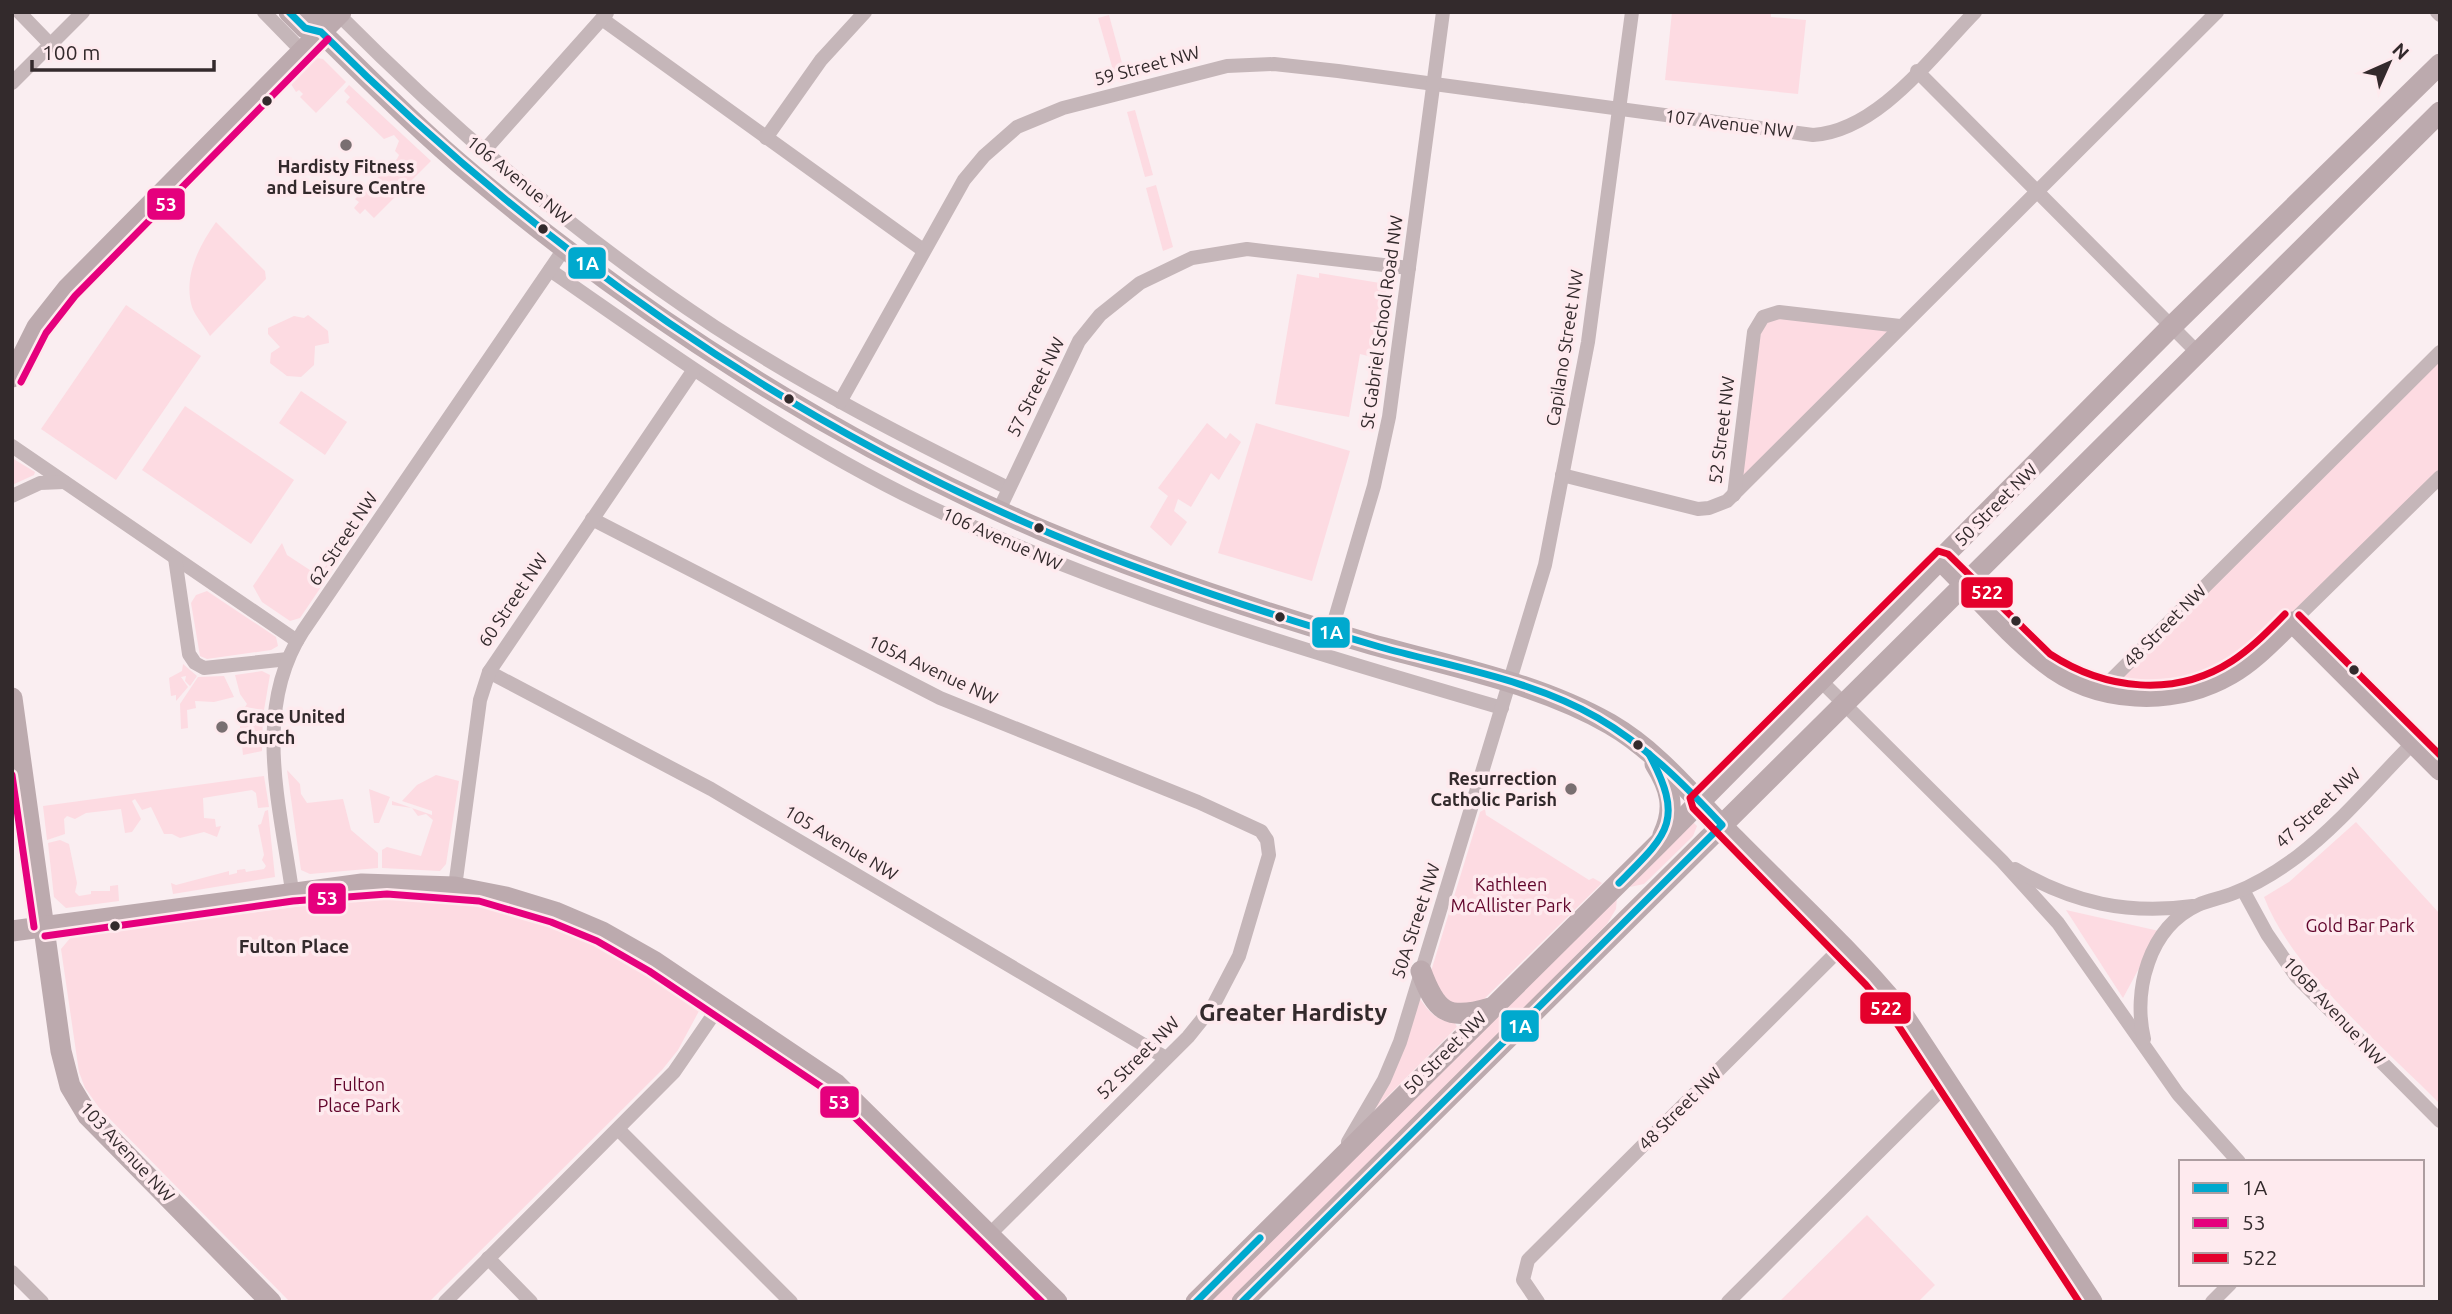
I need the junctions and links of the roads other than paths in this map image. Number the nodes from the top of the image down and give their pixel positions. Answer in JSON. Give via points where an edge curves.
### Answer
{"nodes":[{"id":1,"x":19,"y":12,"type":"edge"},
{"id":2,"x":83,"y":12,"type":"edge"},
{"id":3,"x":264,"y":12,"type":"edge"},
{"id":4,"x":289,"y":12,"type":"edge"},
{"id":5,"x":313,"y":12,"type":"edge"},
{"id":6,"x":865,"y":12,"type":"edge"},
{"id":7,"x":1443,"y":12,"type":"edge"},
{"id":8,"x":1632,"y":12,"type":"edge"},
{"id":9,"x":1975,"y":12,"type":"edge"},
{"id":10,"x":2217,"y":12,"type":"edge"},
{"id":11,"x":339,"y":13,"type":"edge"},
{"id":12,"x":605,"y":16,"type":"edge"},
{"id":13,"x":321,"y":32,"type":"junction"},
{"id":14,"x":50,"y":44,"type":"junction"},
{"id":15,"x":302,"y":51,"type":"junction"},
{"id":16,"x":2440,"y":64,"type":"edge"},
{"id":17,"x":1917,"y":71,"type":"junction"},
{"id":18,"x":12,"y":83,"type":"edge"},
{"id":19,"x":1434,"y":84,"type":"junction"},
{"id":20,"x":1619,"y":110,"type":"junction"},
{"id":21,"x":2440,"y":112,"type":"edge"},
{"id":22,"x":766,"y":138,"type":"junction"},
{"id":23,"x":483,"y":152,"type":"junction"},
{"id":24,"x":2037,"y":191,"type":"junction"},
{"id":25,"x":564,"y":248,"type":"junction"},
{"id":26,"x":923,"y":250,"type":"junction"},
{"id":27,"x":1409,"y":268,"type":"junction"},
{"id":28,"x":550,"y":270,"type":"junction"},
{"id":29,"x":2172,"y":326,"type":"junction"},
{"id":30,"x":1900,"y":327,"type":"junction"},
{"id":31,"x":2440,"y":352,"type":"edge"},
{"id":32,"x":2198,"y":353,"type":"junction"},
{"id":33,"x":693,"y":371,"type":"junction"},
{"id":34,"x":12,"y":377,"type":"edge"},
{"id":35,"x":840,"y":402,"type":"junction"},
{"id":36,"x":12,"y":446,"type":"edge"},
{"id":37,"x":1562,"y":475,"type":"junction"},
{"id":38,"x":2440,"y":477,"type":"edge"},
{"id":39,"x":64,"y":482,"type":"junction"},
{"id":40,"x":1008,"y":488,"type":"junction"},
{"id":41,"x":1734,"y":495,"type":"junction"},
{"id":42,"x":12,"y":496,"type":"edge"},
{"id":43,"x":999,"y":510,"type":"junction"},
{"id":44,"x":592,"y":519,"type":"junction"},
{"id":45,"x":176,"y":558,"type":"junction"},
{"id":46,"x":1941,"y":561,"type":"junction"},
{"id":47,"x":1965,"y":585,"type":"junction"},
{"id":48,"x":2292,"y":622,"type":"junction"},
{"id":49,"x":1331,"y":632,"type":"junction"},
{"id":50,"x":296,"y":641,"type":"junction"},
{"id":51,"x":288,"y":659,"type":"junction"},
{"id":52,"x":489,"y":672,"type":"junction"},
{"id":53,"x":1821,"y":681,"type":"junction"},
{"id":54,"x":1509,"y":684,"type":"junction"},
{"id":55,"x":2100,"y":691,"type":"junction"},
{"id":56,"x":12,"y":698,"type":"edge"},
{"id":57,"x":1845,"y":705,"type":"junction"},
{"id":58,"x":1502,"y":708,"type":"junction"},
{"id":59,"x":2413,"y":743,"type":"junction"},
{"id":60,"x":1646,"y":749,"type":"junction"},
{"id":61,"x":2440,"y":770,"type":"edge"},
{"id":62,"x":1700,"y":801,"type":"junction"},
{"id":63,"x":1722,"y":825,"type":"junction"},
{"id":64,"x":1265,"y":835,"type":"joint"},
{"id":65,"x":1659,"y":843,"type":"junction"},
{"id":66,"x":2002,"y":861,"type":"junction"},
{"id":67,"x":455,"y":887,"type":"junction"},
{"id":68,"x":2243,"y":890,"type":"junction"},
{"id":69,"x":292,"y":891,"type":"junction"},
{"id":70,"x":2198,"y":905,"type":"junction"},
{"id":71,"x":44,"y":926,"type":"junction"},
{"id":72,"x":12,"y":931,"type":"edge"},
{"id":73,"x":1842,"y":947,"type":"junction"},
{"id":74,"x":1421,"y":971,"type":"junction"},
{"id":75,"x":720,"y":1005,"type":"junction"},
{"id":76,"x":1490,"y":1008,"type":"junction"},
{"id":77,"x":2145,"y":1047,"type":"junction"},
{"id":78,"x":1166,"y":1058,"type":"junction"},
{"id":79,"x":1949,"y":1082,"type":"junction"},
{"id":80,"x":2440,"y":1121,"type":"edge"},
{"id":81,"x":618,"y":1129,"type":"junction"},
{"id":82,"x":2237,"y":1160,"type":"edge"},
{"id":83,"x":1337,"y":1161,"type":"junction"},
{"id":84,"x":990,"y":1234,"type":"junction"},
{"id":85,"x":488,"y":1258,"type":"junction"},
{"id":86,"x":12,"y":1272,"type":"edge"},
{"id":87,"x":2228,"y":1286,"type":"edge"},
{"id":88,"x":41,"y":1302,"type":"edge"},
{"id":89,"x":271,"y":1302,"type":"edge"},
{"id":90,"x":445,"y":1302,"type":"edge"},
{"id":91,"x":531,"y":1302,"type":"edge"},
{"id":92,"x":791,"y":1302,"type":"edge"},
{"id":93,"x":1057,"y":1302,"type":"edge"},
{"id":94,"x":1196,"y":1302,"type":"edge"},
{"id":95,"x":1242,"y":1302,"type":"edge"},
{"id":96,"x":1538,"y":1302,"type":"edge"},
{"id":97,"x":1728,"y":1302,"type":"edge"},
{"id":98,"x":2092,"y":1302,"type":"edge"},
{"id":99,"x":2212,"y":1302,"type":"edge"}],
"edges":[{"from":1,"to":14,"type":"street"},
{"from":2,"to":14,"type":"street"},
{"from":3,"to":15,"type":"street"},
{"from":4,"to":13,"type":"street","name":"106 Avenue NW","via":[[305,28]]},
{"from":5,"to":13,"type":"street","name":"106 Avenue NW"},
{"from":6,"to":22,"type":"street","via":[[829,50]]},
{"from":7,"to":19,"type":"street","name":"St Gabriel School Road NW"},
{"from":8,"to":20,"type":"street","name":"Capilano Street NW"},
{"from":9,"to":17,"type":"street"},
{"from":10,"to":24,"type":"street","name":"52 Street NW"},
{"from":11,"to":13,"type":"street"},
{"from":11,"to":23,"type":"street","name":"106 Avenue NW"},
{"from":12,"to":22,"type":"street"},
{"from":12,"to":23,"type":"street"},
{"from":13,"to":15,"type":"street"},
{"from":13,"to":25,"type":"street","name":"106 Avenue NW","via":[[460,164]]},
{"from":14,"to":18,"type":"street"},
{"from":15,"to":34,"type":"street","via":[[66,289],[37,327]]},
{"from":16,"to":29,"type":"street","name":"50 Street NW"},
{"from":17,"to":20,"type":"street","name":"107 Avenue NW","via":[[1880,109],[1840,132],[1812,135]]},
{"from":17,"to":24,"type":"street"},
{"from":19,"to":20,"type":"street","name":"59 Street NW"},
{"from":19,"to":26,"type":"street","name":"59 Street NW","via":[[1290,65],[1227,66],[1055,110],[1017,128],[984,156],[964,180]]},
{"from":19,"to":27,"type":"street","name":"St Gabriel School Road NW"},
{"from":20,"to":37,"type":"street","name":"Capilano Street NW","via":[[1585,360]]},
{"from":21,"to":32,"type":"street","name":"50 Street NW"},
{"from":22,"to":26,"type":"street"},
{"from":23,"to":35,"type":"street","name":"106 Avenue NW","via":[[656,286],[716,328]]},
{"from":24,"to":29,"type":"street"},
{"from":24,"to":30,"type":"street","name":"52 Street NW"},
{"from":25,"to":28,"type":"street","name":"62 Street NW"},
{"from":25,"to":43,"type":"street","name":"106 Avenue NW","via":[[770,388],[891,457]]},
{"from":26,"to":35,"type":"street","name":"59 Street NW"},
{"from":27,"to":40,"type":"street","name":"57 Street NW","via":[[1247,249],[1192,258],[1156,274],[1113,303],[1079,341]]},
{"from":27,"to":49,"type":"street","name":"St Gabriel School Road NW","via":[[1384,446]]},
{"from":28,"to":33,"type":"street","name":"106 Avenue NW"},
{"from":28,"to":50,"type":"street","name":"62 Street NW"},
{"from":29,"to":32,"type":"street"},
{"from":29,"to":46,"type":"street","name":"50 Street NW"},
{"from":30,"to":41,"type":"street","name":"52 Street NW"},
{"from":30,"to":41,"type":"street","name":"52 Street NW","via":[[1779,312],[1763,317],[1754,332]]},
{"from":31,"to":55,"type":"street","name":"48 Street NW"},
{"from":32,"to":47,"type":"street","name":"50 Street NW"},
{"from":33,"to":44,"type":"street","name":"60 Street NW"},
{"from":33,"to":58,"type":"street","name":"106 Avenue NW","via":[[898,491],[1050,561],[1223,625]]},
{"from":35,"to":40,"type":"street","name":"106 Avenue NW"},
{"from":36,"to":39,"type":"street"},
{"from":37,"to":41,"type":"street","via":[[1698,509],[1714,507]]},
{"from":37,"to":54,"type":"street","name":"Capilano Street NW","via":[[1545,565]]},
{"from":38,"to":48,"type":"street","name":"48 Street NW"},
{"from":39,"to":42,"type":"street","via":[[40,483]]},
{"from":39,"to":45,"type":"street"},
{"from":40,"to":43,"type":"street","name":"57 Street NW"},
{"from":43,"to":49,"type":"street","name":"106 Avenue NW","via":[[1145,570]]},
{"from":44,"to":52,"type":"street","name":"60 Street NW"},
{"from":44,"to":64,"type":"street","name":"105A Avenue NW","via":[[940,698],[1199,802],[1253,825]]},
{"from":45,"to":50,"type":"street"},
{"from":45,"to":51,"type":"street","via":[[189,654],[195,663],[204,668]]},
{"from":46,"to":47,"type":"street"},
{"from":46,"to":53,"type":"street","name":"50 Street NW"},
{"from":47,"to":55,"type":"street","via":[[2044,662]]},
{"from":47,"to":57,"type":"street","name":"50 Street NW"},
{"from":48,"to":55,"type":"street","name":"48 Street NW","via":[[2245,665],[2202,687],[2152,696]]},
{"from":48,"to":59,"type":"street"},
{"from":49,"to":54,"type":"street","name":"106 Avenue NW"},
{"from":50,"to":51,"type":"street","name":"62 Street NW"},
{"from":51,"to":69,"type":"street","name":"62 Street NW","via":[[275,704],[272,736]]},
{"from":52,"to":67,"type":"street","name":"60 Street NW","via":[[481,700]]},
{"from":52,"to":78,"type":"street","name":"105 Avenue NW","via":[[711,789]]},
{"from":53,"to":57,"type":"street"},
{"from":53,"to":62,"type":"street","name":"50 Street NW"},
{"from":54,"to":58,"type":"street","name":"50A Street NW"},
{"from":54,"to":60,"type":"street","name":"106 Avenue NW","via":[[1576,706]]},
{"from":56,"to":71,"type":"street","name":"103 Avenue NW"},
{"from":57,"to":63,"type":"street","name":"50 Street NW"},
{"from":57,"to":66,"type":"street"},
{"from":58,"to":74,"type":"street","name":"50A Street NW"},
{"from":59,"to":61,"type":"street"},
{"from":59,"to":68,"type":"street","name":"47 Street NW","via":[[2310,846]]},
{"from":60,"to":62,"type":"street","name":"106 Avenue NW"},
{"from":60,"to":65,"type":"street","via":[[1671,800],[1670,819]]},
{"from":62,"to":63,"type":"street","name":"106 Avenue NW"},
{"from":62,"to":65,"type":"street","name":"50 Street NW"},
{"from":63,"to":73,"type":"street","name":"106 Avenue NW"},
{"from":63,"to":95,"type":"street","name":"50 Street NW"},
{"from":64,"to":78,"type":"street","name":"52 Street NW","via":[[1268,860],[1234,968],[1205,1016]]},
{"from":65,"to":76,"type":"street","name":"50 Street NW"},
{"from":66,"to":70,"type":"street","via":[[2053,890],[2090,902],[2141,910]]},
{"from":66,"to":77,"type":"street","via":[[2069,937]]},
{"from":67,"to":69,"type":"street","via":[[387,883]]},
{"from":67,"to":75,"type":"street","via":[[528,903],[581,922],[641,953]]},
{"from":68,"to":70,"type":"street","name":"47 Street NW"},
{"from":68,"to":80,"type":"street","name":"106B Avenue NW","via":[[2296,976]]},
{"from":69,"to":71,"type":"street"},
{"from":70,"to":77,"type":"street","name":"47 Street NW","via":[[2171,926],[2146,969],[2139,1009]]},
{"from":71,"to":72,"type":"street"},
{"from":71,"to":89,"type":"street","name":"103 Avenue NW","via":[[62,1062],[77,1098],[97,1126]]},
{"from":73,"to":79,"type":"street","name":"106 Avenue NW","via":[[1900,1010]]},
{"from":73,"to":96,"type":"street","name":"48 Street NW","via":[[1528,1260],[1522,1274]]},
{"from":74,"to":76,"type":"street","via":[[1431,999],[1444,1010],[1454,1015]]},
{"from":74,"to":83,"type":"street","name":"50A Street NW","via":[[1384,1080]]},
{"from":75,"to":81,"type":"street","via":[[674,1072]]},
{"from":75,"to":84,"type":"street","via":[[847,1094]]},
{"from":76,"to":83,"type":"street","name":"50 Street NW"},
{"from":77,"to":82,"type":"street","via":[[2190,1110]]},
{"from":78,"to":84,"type":"street","name":"52 Street NW"},
{"from":79,"to":97,"type":"street"},
{"from":79,"to":98,"type":"street","name":"106 Avenue NW"},
{"from":81,"to":85,"type":"street"},
{"from":81,"to":92,"type":"street"},
{"from":83,"to":94,"type":"street","name":"50 Street NW"},
{"from":84,"to":93,"type":"street"},
{"from":85,"to":90,"type":"street"},
{"from":85,"to":91,"type":"street"},
{"from":86,"to":88,"type":"street"},
{"from":87,"to":99,"type":"street"}]}
